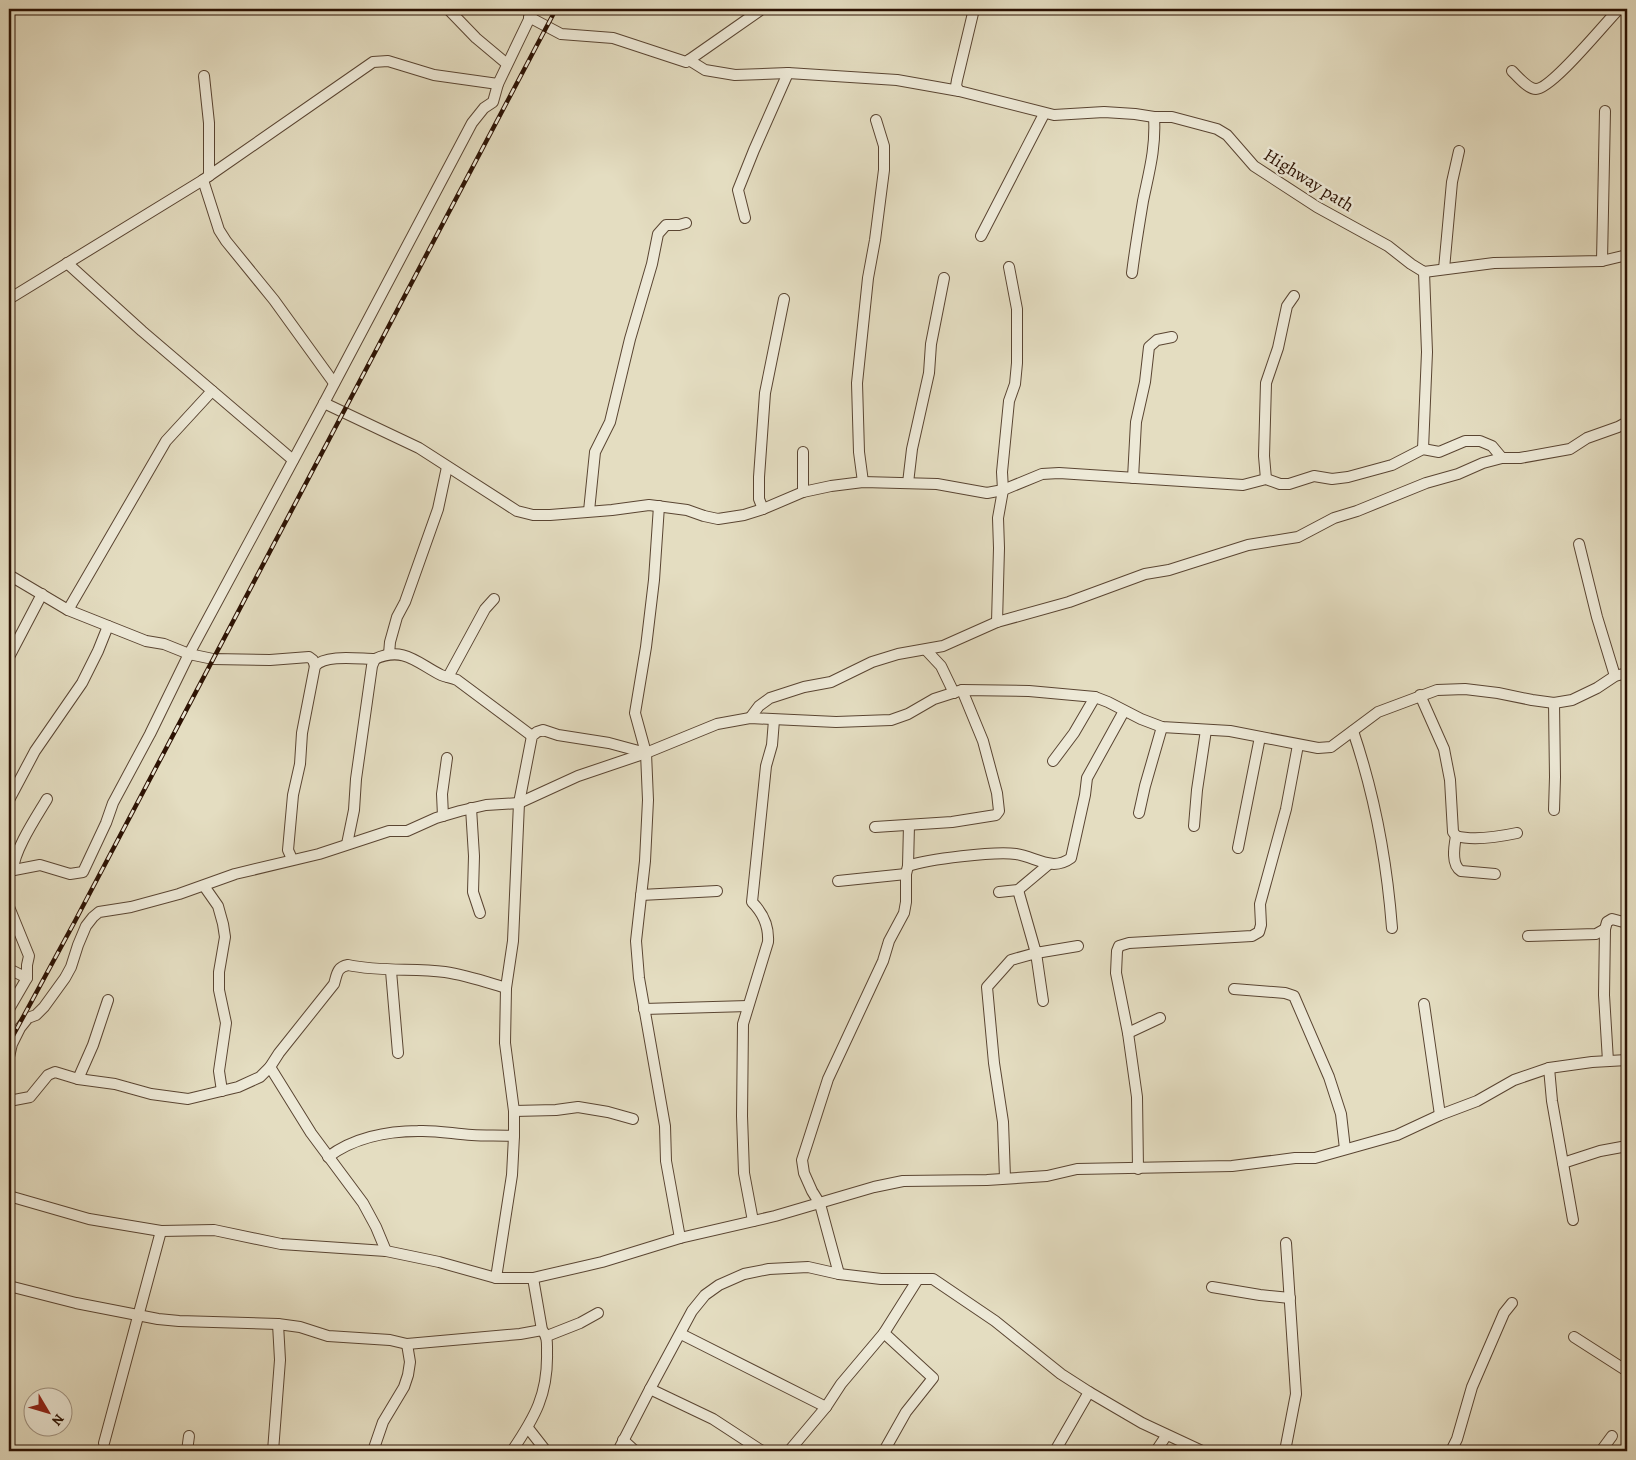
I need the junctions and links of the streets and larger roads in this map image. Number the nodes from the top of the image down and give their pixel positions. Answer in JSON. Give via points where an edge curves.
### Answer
{"nodes":[{"id":1,"x":448,"y":9,"type":"edge"},
{"id":2,"x":762,"y":9,"type":"edge"},
{"id":3,"x":974,"y":9,"type":"edge"},
{"id":4,"x":1619,"y":9,"type":"edge"},
{"id":5,"x":532,"y":13,"type":"edge"},
{"id":6,"x":689,"y":60,"type":"junction"},
{"id":7,"x":507,"y":64,"type":"junction"},
{"id":8,"x":1512,"y":71,"type":"dead end"},
{"id":9,"x":788,"y":73,"type":"junction"},
{"id":10,"x":204,"y":76,"type":"dead end"},
{"id":11,"x":498,"y":84,"type":"junction"},
{"id":12,"x":959,"y":91,"type":"junction"},
{"id":13,"x":1605,"y":111,"type":"dead end"},
{"id":14,"x":1042,"y":113,"type":"junction"},
{"id":15,"x":1154,"y":117,"type":"junction"},
{"id":16,"x":876,"y":120,"type":"dead end"},
{"id":17,"x":1459,"y":151,"type":"dead end"},
{"id":18,"x":206,"y":178,"type":"junction"},
{"id":19,"x":745,"y":218,"type":"dead end"},
{"id":20,"x":686,"y":223,"type":"dead end"},
{"id":21,"x":981,"y":236,"type":"dead end"},
{"id":22,"x":1627,"y":255,"type":"edge"},
{"id":23,"x":1602,"y":260,"type":"junction"},
{"id":24,"x":67,"y":263,"type":"junction"},
{"id":25,"x":1009,"y":267,"type":"dead end"},
{"id":26,"x":1444,"y":270,"type":"junction"},
{"id":27,"x":1424,"y":272,"type":"junction"},
{"id":28,"x":1132,"y":274,"type":"dead end"},
{"id":29,"x":944,"y":278,"type":"dead end"},
{"id":30,"x":1294,"y":296,"type":"dead end"},
{"id":31,"x":9,"y":299,"type":"edge"},
{"id":32,"x":784,"y":299,"type":"dead end"},
{"id":33,"x":1172,"y":337,"type":"dead end"},
{"id":34,"x":334,"y":383,"type":"junction"},
{"id":35,"x":212,"y":390,"type":"junction"},
{"id":36,"x":324,"y":403,"type":"junction"},
{"id":37,"x":1627,"y":422,"type":"edge"},
{"id":38,"x":1423,"y":449,"type":"junction"},
{"id":39,"x":803,"y":452,"type":"dead end"},
{"id":40,"x":1502,"y":458,"type":"junction"},
{"id":41,"x":293,"y":460,"type":"junction"},
{"id":42,"x":447,"y":466,"type":"junction"},
{"id":43,"x":1134,"y":478,"type":"junction"},
{"id":44,"x":1266,"y":479,"type":"junction"},
{"id":45,"x":863,"y":482,"type":"junction"},
{"id":46,"x":908,"y":483,"type":"junction"},
{"id":47,"x":1003,"y":490,"type":"junction"},
{"id":48,"x":803,"y":492,"type":"junction"},
{"id":49,"x":659,"y":506,"type":"junction"},
{"id":50,"x":763,"y":509,"type":"junction"},
{"id":51,"x":590,"y":511,"type":"junction"},
{"id":52,"x":1579,"y":544,"type":"dead end"},
{"id":53,"x":9,"y":576,"type":"edge"},
{"id":54,"x":42,"y":594,"type":"junction"},
{"id":55,"x":494,"y":599,"type":"dead end"},
{"id":56,"x":68,"y":610,"type":"junction"},
{"id":57,"x":997,"y":622,"type":"junction"},
{"id":58,"x":108,"y":626,"type":"junction"},
{"id":59,"x":926,"y":650,"type":"junction"},
{"id":60,"x":189,"y":654,"type":"junction"},
{"id":61,"x":389,"y":654,"type":"junction"},
{"id":62,"x":9,"y":657,"type":"edge"},
{"id":63,"x":375,"y":659,"type":"junction"},
{"id":64,"x":315,"y":666,"type":"junction"},
{"id":65,"x":1627,"y":673,"type":"edge"},
{"id":66,"x":1615,"y":676,"type":"junction"},
{"id":67,"x":448,"y":677,"type":"junction"},
{"id":68,"x":958,"y":691,"type":"junction"},
{"id":69,"x":1420,"y":695,"type":"junction"},
{"id":70,"x":1095,"y":697,"type":"junction"},
{"id":71,"x":1554,"y":703,"type":"junction"},
{"id":72,"x":1124,"y":711,"type":"junction"},
{"id":73,"x":750,"y":718,"type":"junction"},
{"id":74,"x":774,"y":720,"type":"junction"},
{"id":75,"x":1162,"y":727,"type":"junction"},
{"id":76,"x":1206,"y":730,"type":"junction"},
{"id":77,"x":1353,"y":731,"type":"junction"},
{"id":78,"x":532,"y":736,"type":"junction"},
{"id":79,"x":1260,"y":737,"type":"junction"},
{"id":80,"x":1298,"y":745,"type":"junction"},
{"id":81,"x":646,"y":753,"type":"junction"},
{"id":82,"x":447,"y":758,"type":"dead end"},
{"id":83,"x":1053,"y":761,"type":"dead end"},
{"id":84,"x":47,"y":798,"type":"dead end"},
{"id":85,"x":9,"y":800,"type":"edge"},
{"id":86,"x":519,"y":803,"type":"junction"},
{"id":87,"x":471,"y":808,"type":"junction"},
{"id":88,"x":1554,"y":810,"type":"dead end"},
{"id":89,"x":1139,"y":813,"type":"dead end"},
{"id":90,"x":443,"y":816,"type":"junction"},
{"id":91,"x":909,"y":825,"type":"junction"},
{"id":92,"x":1194,"y":826,"type":"dead end"},
{"id":93,"x":875,"y":827,"type":"dead end"},
{"id":94,"x":1517,"y":833,"type":"dead end"},
{"id":95,"x":1456,"y":836,"type":"junction"},
{"id":96,"x":347,"y":844,"type":"junction"},
{"id":97,"x":1238,"y":848,"type":"dead end"},
{"id":98,"x":292,"y":860,"type":"junction"},
{"id":99,"x":1049,"y":864,"type":"junction"},
{"id":100,"x":11,"y":870,"type":"edge"},
{"id":101,"x":907,"y":870,"type":"junction"},
{"id":102,"x":1495,"y":874,"type":"dead end"},
{"id":103,"x":838,"y":880,"type":"dead end"},
{"id":104,"x":204,"y":886,"type":"junction"},
{"id":105,"x":1018,"y":890,"type":"junction"},
{"id":106,"x":717,"y":891,"type":"dead end"},
{"id":107,"x":999,"y":892,"type":"dead end"},
{"id":108,"x":641,"y":895,"type":"junction"},
{"id":109,"x":9,"y":907,"type":"edge"},
{"id":110,"x":480,"y":912,"type":"dead end"},
{"id":111,"x":1627,"y":923,"type":"edge"},
{"id":112,"x":1392,"y":928,"type":"dead end"},
{"id":113,"x":1605,"y":929,"type":"junction"},
{"id":114,"x":1528,"y":936,"type":"dead end"},
{"id":115,"x":1078,"y":946,"type":"dead end"},
{"id":116,"x":1036,"y":953,"type":"junction"},
{"id":117,"x":9,"y":969,"type":"edge"},
{"id":118,"x":391,"y":971,"type":"junction"},
{"id":119,"x":28,"y":978,"type":"junction"},
{"id":120,"x":506,"y":988,"type":"junction"},
{"id":121,"x":1234,"y":989,"type":"dead end"},
{"id":122,"x":108,"y":1000,"type":"dead end"},
{"id":123,"x":1043,"y":1001,"type":"dead end"},
{"id":124,"x":1424,"y":1004,"type":"dead end"},
{"id":125,"x":748,"y":1006,"type":"junction"},
{"id":126,"x":644,"y":1009,"type":"junction"},
{"id":127,"x":9,"y":1010,"type":"edge"},
{"id":128,"x":1160,"y":1018,"type":"dead end"},
{"id":129,"x":1128,"y":1033,"type":"junction"},
{"id":130,"x":398,"y":1053,"type":"dead end"},
{"id":131,"x":9,"y":1057,"type":"edge"},
{"id":132,"x":1627,"y":1060,"type":"edge"},
{"id":133,"x":1608,"y":1061,"type":"junction"},
{"id":134,"x":270,"y":1067,"type":"junction"},
{"id":135,"x":1549,"y":1068,"type":"junction"},
{"id":136,"x":78,"y":1079,"type":"junction"},
{"id":137,"x":222,"y":1092,"type":"junction"},
{"id":138,"x":9,"y":1101,"type":"edge"},
{"id":139,"x":514,"y":1111,"type":"junction"},
{"id":140,"x":1440,"y":1115,"type":"junction"},
{"id":141,"x":633,"y":1119,"type":"dead end"},
{"id":142,"x":514,"y":1136,"type":"junction"},
{"id":143,"x":1627,"y":1146,"type":"edge"},
{"id":144,"x":1344,"y":1149,"type":"junction"},
{"id":145,"x":328,"y":1156,"type":"junction"},
{"id":146,"x":1563,"y":1163,"type":"junction"},
{"id":147,"x":1138,"y":1169,"type":"junction"},
{"id":148,"x":1005,"y":1178,"type":"junction"},
{"id":149,"x":9,"y":1196,"type":"edge"},
{"id":150,"x":820,"y":1204,"type":"junction"},
{"id":151,"x":1573,"y":1220,"type":"dead end"},
{"id":152,"x":753,"y":1221,"type":"junction"},
{"id":153,"x":161,"y":1231,"type":"junction"},
{"id":154,"x":680,"y":1238,"type":"junction"},
{"id":155,"x":1286,"y":1242,"type":"dead end"},
{"id":156,"x":386,"y":1251,"type":"junction"},
{"id":157,"x":839,"y":1274,"type":"junction"},
{"id":158,"x":496,"y":1278,"type":"junction"},
{"id":159,"x":533,"y":1278,"type":"junction"},
{"id":160,"x":918,"y":1279,"type":"junction"},
{"id":161,"x":9,"y":1286,"type":"edge"},
{"id":162,"x":1212,"y":1287,"type":"dead end"},
{"id":163,"x":1290,"y":1298,"type":"junction"},
{"id":164,"x":1512,"y":1303,"type":"dead end"},
{"id":165,"x":598,"y":1313,"type":"dead end"},
{"id":166,"x":137,"y":1315,"type":"junction"},
{"id":167,"x":278,"y":1324,"type":"junction"},
{"id":168,"x":544,"y":1333,"type":"junction"},
{"id":169,"x":884,"y":1333,"type":"junction"},
{"id":170,"x":681,"y":1334,"type":"junction"},
{"id":171,"x":1574,"y":1337,"type":"dead end"},
{"id":172,"x":408,"y":1344,"type":"junction"},
{"id":173,"x":1627,"y":1371,"type":"edge"},
{"id":174,"x":650,"y":1388,"type":"junction"},
{"id":175,"x":1089,"y":1392,"type":"junction"},
{"id":176,"x":826,"y":1407,"type":"junction"},
{"id":177,"x":528,"y":1428,"type":"junction"},
{"id":178,"x":188,"y":1436,"type":"dead end"},
{"id":179,"x":1166,"y":1436,"type":"junction"},
{"id":180,"x":1612,"y":1436,"type":"dead end"},
{"id":181,"x":623,"y":1440,"type":"junction"},
{"id":182,"x":104,"y":1443,"type":"dead end"},
{"id":183,"x":187,"y":1451,"type":"edge"},
{"id":184,"x":273,"y":1451,"type":"edge"},
{"id":185,"x":373,"y":1451,"type":"edge"},
{"id":186,"x":512,"y":1451,"type":"edge"},
{"id":187,"x":546,"y":1451,"type":"edge"},
{"id":188,"x":618,"y":1451,"type":"edge"},
{"id":189,"x":635,"y":1451,"type":"edge"},
{"id":190,"x":762,"y":1451,"type":"edge"},
{"id":191,"x":789,"y":1451,"type":"edge"},
{"id":192,"x":884,"y":1451,"type":"edge"},
{"id":193,"x":1055,"y":1451,"type":"edge"},
{"id":194,"x":1156,"y":1451,"type":"edge"},
{"id":195,"x":1202,"y":1451,"type":"edge"},
{"id":196,"x":1285,"y":1451,"type":"edge"},
{"id":197,"x":1451,"y":1451,"type":"edge"},
{"id":198,"x":1601,"y":1451,"type":"edge"}],
"edges":[{"from":1,"to":7,"type":"street"},
{"from":2,"to":6,"type":"street"},
{"from":3,"to":12,"type":"street","via":[[957,80]]},
{"from":4,"to":8,"type":"street","via":[[1545,86],[1530,88]]},
{"from":5,"to":6,"type":"street","name":"Highway path","via":[[561,34],[613,38],[686,62]]},
{"from":5,"to":7,"type":"street"},
{"from":6,"to":9,"type":"street","name":"Highway path","via":[[705,70],[735,75]]},
{"from":7,"to":11,"type":"street"},
{"from":9,"to":12,"type":"street","name":"Highway path","via":[[897,80]]},
{"from":9,"to":19,"type":"street","via":[[738,190]]},
{"from":10,"to":18,"type":"street","via":[[209,123]]},
{"from":11,"to":18,"type":"street","via":[[434,75],[388,61],[373,62]]},
{"from":11,"to":34,"type":"street","via":[[493,102],[472,123]]},
{"from":12,"to":14,"type":"street","name":"Highway path"},
{"from":13,"to":23,"type":"street"},
{"from":14,"to":15,"type":"street","name":"Highway path","via":[[1104,112]]},
{"from":14,"to":21,"type":"street"},
{"from":15,"to":27,"type":"street","name":"Highway path","via":[[1172,117],[1217,129],[1227,135],[1254,166],[1317,207],[1388,246]]},
{"from":15,"to":28,"type":"street","via":[[1152,160]]},
{"from":16,"to":45,"type":"street","via":[[884,146],[884,170],[857,383]]},
{"from":17,"to":26,"type":"street","via":[[1452,182]]},
{"from":18,"to":24,"type":"street"},
{"from":18,"to":34,"type":"street","via":[[219,230]]},
{"from":20,"to":51,"type":"street","via":[[666,225],[658,234],[610,422],[595,452]]},
{"from":22,"to":23,"type":"street"},
{"from":23,"to":26,"type":"street","via":[[1494,263]]},
{"from":24,"to":31,"type":"street"},
{"from":24,"to":35,"type":"street"},
{"from":25,"to":47,"type":"street","via":[[1017,309],[1017,363],[1004,452]]},
{"from":26,"to":27,"type":"street"},
{"from":27,"to":38,"type":"street","via":[[1427,352]]},
{"from":29,"to":46,"type":"street"},
{"from":30,"to":44,"type":"street","via":[[1287,306],[1266,383]]},
{"from":32,"to":50,"type":"street","via":[[765,393],[759,477],[759,499]]},
{"from":33,"to":43,"type":"street","via":[[1157,340],[1149,347],[1136,422]]},
{"from":34,"to":36,"type":"street"},
{"from":35,"to":41,"type":"street"},
{"from":35,"to":56,"type":"street","via":[[166,441]]},
{"from":36,"to":41,"type":"street"},
{"from":36,"to":42,"type":"street","via":[[419,448]]},
{"from":37,"to":40,"type":"street","via":[[1587,438],[1570,449]]},
{"from":38,"to":40,"type":"street","via":[[1439,452],[1466,441],[1480,441],[1492,446]]},
{"from":38,"to":44,"type":"street","via":[[1392,465],[1348,477],[1314,476],[1290,484]]},
{"from":39,"to":48,"type":"street"},
{"from":40,"to":57,"type":"street","via":[[1334,518],[1298,537],[1248,545]]},
{"from":41,"to":60,"type":"street"},
{"from":42,"to":51,"type":"street","via":[[517,511],[550,515]]},
{"from":42,"to":61,"type":"street","via":[[438,509],[397,617]]},
{"from":43,"to":44,"type":"street","via":[[1243,485]]},
{"from":43,"to":47,"type":"street","via":[[1042,474]]},
{"from":45,"to":46,"type":"street"},
{"from":45,"to":48,"type":"street"},
{"from":46,"to":47,"type":"street","via":[[937,484],[987,493]]},
{"from":47,"to":57,"type":"street","via":[[998,518]]},
{"from":48,"to":50,"type":"street"},
{"from":49,"to":50,"type":"street","via":[[718,519],[744,516]]},
{"from":49,"to":51,"type":"street"},
{"from":49,"to":81,"type":"street","via":[[654,580],[635,713]]},
{"from":52,"to":66,"type":"street"},
{"from":53,"to":54,"type":"street"},
{"from":54,"to":56,"type":"street"},
{"from":54,"to":62,"type":"street"},
{"from":55,"to":67,"type":"street","via":[[485,609]]},
{"from":56,"to":58,"type":"street"},
{"from":57,"to":59,"type":"street","via":[[943,646]]},
{"from":58,"to":60,"type":"street"},
{"from":58,"to":85,"type":"street","via":[[82,683],[35,751]]},
{"from":59,"to":68,"type":"street"},
{"from":59,"to":73,"type":"street","via":[[898,654],[872,662],[831,682],[770,698]]},
{"from":60,"to":64,"type":"street","via":[[213,659],[309,658]]},
{"from":60,"to":100,"type":"street","via":[[113,803],[82,872],[70,874],[40,865]]},
{"from":61,"to":63,"type":"street"},
{"from":61,"to":67,"type":"street","via":[[411,657]]},
{"from":63,"to":64,"type":"street","via":[[327,659]]},
{"from":63,"to":96,"type":"street"},
{"from":64,"to":98,"type":"street","via":[[293,795],[288,850]]},
{"from":65,"to":66,"type":"street"},
{"from":66,"to":71,"type":"street","via":[[1572,700]]},
{"from":67,"to":78,"type":"street","via":[[464,685]]},
{"from":68,"to":70,"type":"street","via":[[1029,691]]},
{"from":68,"to":74,"type":"street","via":[[891,720]]},
{"from":68,"to":91,"type":"street","via":[[983,741],[999,812],[952,822]]},
{"from":69,"to":71,"type":"street","via":[[1438,690],[1465,690]]},
{"from":69,"to":77,"type":"street","via":[[1378,712]]},
{"from":69,"to":95,"type":"street","via":[[1444,749]]},
{"from":70,"to":72,"type":"street"},
{"from":70,"to":83,"type":"street"},
{"from":71,"to":88,"type":"street"},
{"from":72,"to":75,"type":"street"},
{"from":72,"to":99,"type":"street","via":[[1087,778],[1071,858],[1062,864]]},
{"from":73,"to":74,"type":"street"},
{"from":73,"to":81,"type":"street","via":[[717,724]]},
{"from":74,"to":125,"type":"street","via":[[752,902],[765,922],[768,942]]},
{"from":75,"to":76,"type":"street"},
{"from":75,"to":89,"type":"street"},
{"from":76,"to":79,"type":"street"},
{"from":76,"to":92,"type":"street"},
{"from":77,"to":80,"type":"street","via":[[1331,747]]},
{"from":77,"to":112,"type":"street","via":[[1378,830],[1389,889]]},
{"from":78,"to":81,"type":"street","via":[[543,730]]},
{"from":78,"to":86,"type":"street"},
{"from":79,"to":80,"type":"street"},
{"from":79,"to":97,"type":"street"},
{"from":80,"to":129,"type":"street","via":[[1286,809],[1260,904],[1260,932],[1252,936],[1120,946],[1116,951],[1116,973]]},
{"from":81,"to":86,"type":"street","via":[[578,776]]},
{"from":81,"to":108,"type":"street","via":[[648,800]]},
{"from":82,"to":90,"type":"street","via":[[442,794]]},
{"from":84,"to":100,"type":"street"},
{"from":86,"to":87,"type":"street"},
{"from":86,"to":120,"type":"street","via":[[513,941]]},
{"from":87,"to":90,"type":"street"},
{"from":87,"to":110,"type":"street","via":[[473,892]]},
{"from":90,"to":96,"type":"street","via":[[407,831],[389,831]]},
{"from":91,"to":93,"type":"street"},
{"from":91,"to":101,"type":"street"},
{"from":94,"to":95,"type":"street"},
{"from":95,"to":102,"type":"street","via":[[1454,848],[1458,869]]},
{"from":96,"to":98,"type":"street"},
{"from":98,"to":104,"type":"street","via":[[235,874]]},
{"from":99,"to":101,"type":"street","via":[[1014,854],[997,854],[917,863]]},
{"from":99,"to":105,"type":"street"},
{"from":101,"to":103,"type":"street"},
{"from":101,"to":150,"type":"street","via":[[904,913],[828,1079],[805,1148],[802,1160],[804,1173]]},
{"from":104,"to":131,"type":"street","via":[[131,907],[106,910],[93,917],[78,945],[71,968],[44,1007],[20,1028]]},
{"from":104,"to":137,"type":"street","via":[[218,906],[225,938],[219,981],[226,1022],[219,1071]]},
{"from":105,"to":107,"type":"street"},
{"from":105,"to":116,"type":"street"},
{"from":106,"to":108,"type":"street"},
{"from":108,"to":126,"type":"street","via":[[636,941]]},
{"from":109,"to":119,"type":"street","via":[[29,956]]},
{"from":111,"to":113,"type":"street","via":[[1612,919]]},
{"from":113,"to":114,"type":"street","via":[[1596,934]]},
{"from":113,"to":133,"type":"street"},
{"from":115,"to":116,"type":"street"},
{"from":116,"to":123,"type":"street"},
{"from":116,"to":148,"type":"street","via":[[1011,960],[987,986],[1003,1122]]},
{"from":117,"to":119,"type":"street"},
{"from":118,"to":120,"type":"street","via":[[448,972]]},
{"from":118,"to":130,"type":"street"},
{"from":118,"to":134,"type":"street","via":[[342,966],[334,984]]},
{"from":119,"to":127,"type":"street"},
{"from":120,"to":139,"type":"street","via":[[505,1043]]},
{"from":121,"to":144,"type":"street","via":[[1294,996],[1329,1077],[1341,1114]]},
{"from":122,"to":136,"type":"street"},
{"from":124,"to":140,"type":"street"},
{"from":125,"to":126,"type":"street"},
{"from":125,"to":152,"type":"street","via":[[743,1024],[742,1116],[744,1173]]},
{"from":126,"to":154,"type":"street","via":[[665,1126],[666,1161]]},
{"from":128,"to":129,"type":"street"},
{"from":129,"to":147,"type":"street","via":[[1137,1097]]},
{"from":132,"to":133,"type":"street"},
{"from":133,"to":135,"type":"street"},
{"from":134,"to":137,"type":"street","via":[[260,1077]]},
{"from":134,"to":145,"type":"street","via":[[310,1133]]},
{"from":135,"to":140,"type":"street","via":[[1514,1080],[1477,1101]]},
{"from":135,"to":146,"type":"street"},
{"from":136,"to":137,"type":"street","via":[[188,1099]]},
{"from":136,"to":138,"type":"street","via":[[55,1072],[48,1075],[30,1097]]},
{"from":139,"to":141,"type":"street","via":[[578,1107]]},
{"from":139,"to":142,"type":"street"},
{"from":140,"to":144,"type":"street","via":[[1398,1135]]},
{"from":142,"to":145,"type":"street","via":[[419,1130],[398,1132],[359,1140]]},
{"from":142,"to":158,"type":"street","via":[[512,1175]]},
{"from":143,"to":146,"type":"street"},
{"from":144,"to":147,"type":"street","via":[[1315,1158],[1232,1166]]},
{"from":145,"to":156,"type":"street","via":[[363,1203]]},
{"from":146,"to":151,"type":"street"},
{"from":147,"to":148,"type":"street","via":[[1077,1169],[1047,1176]]},
{"from":148,"to":150,"type":"street","via":[[903,1181]]},
{"from":149,"to":153,"type":"street","via":[[89,1219]]},
{"from":150,"to":152,"type":"street"},
{"from":150,"to":157,"type":"street"},
{"from":152,"to":154,"type":"street"},
{"from":153,"to":156,"type":"street","via":[[214,1230],[281,1244]]},
{"from":153,"to":166,"type":"street"},
{"from":154,"to":159,"type":"street","via":[[602,1262]]},
{"from":155,"to":163,"type":"street"},
{"from":156,"to":158,"type":"street"},
{"from":157,"to":160,"type":"street"},
{"from":157,"to":170,"type":"street","via":[[808,1267],[744,1274],[705,1295],[692,1311]]},
{"from":158,"to":159,"type":"street"},
{"from":159,"to":168,"type":"street"},
{"from":160,"to":169,"type":"street"},
{"from":160,"to":175,"type":"street","via":[[933,1279]]},
{"from":161,"to":166,"type":"street"},
{"from":162,"to":163,"type":"street"},
{"from":163,"to":196,"type":"street","via":[[1296,1394]]},
{"from":164,"to":197,"type":"street","via":[[1504,1313],[1472,1387]]},
{"from":165,"to":168,"type":"street","via":[[580,1323]]},
{"from":166,"to":167,"type":"street","via":[[178,1321]]},
{"from":166,"to":182,"type":"street"},
{"from":167,"to":172,"type":"street","via":[[328,1336]]},
{"from":167,"to":184,"type":"street","via":[[280,1360]]},
{"from":168,"to":172,"type":"street"},
{"from":168,"to":177,"type":"street","via":[[545,1388]]},
{"from":169,"to":176,"type":"street"},
{"from":169,"to":192,"type":"street","via":[[933,1378],[906,1412]]},
{"from":170,"to":174,"type":"street"},
{"from":170,"to":176,"type":"street"},
{"from":171,"to":173,"type":"street"},
{"from":172,"to":185,"type":"street","via":[[408,1375],[383,1422]]},
{"from":174,"to":181,"type":"street"},
{"from":174,"to":190,"type":"street","via":[[713,1419]]},
{"from":175,"to":179,"type":"street"},
{"from":175,"to":193,"type":"street"},
{"from":176,"to":191,"type":"street"},
{"from":177,"to":186,"type":"street"},
{"from":177,"to":187,"type":"street"},
{"from":178,"to":183,"type":"street"},
{"from":179,"to":194,"type":"street"},
{"from":179,"to":195,"type":"street"},
{"from":180,"to":198,"type":"street"},
{"from":181,"to":188,"type":"street"},
{"from":181,"to":189,"type":"street"}]}
